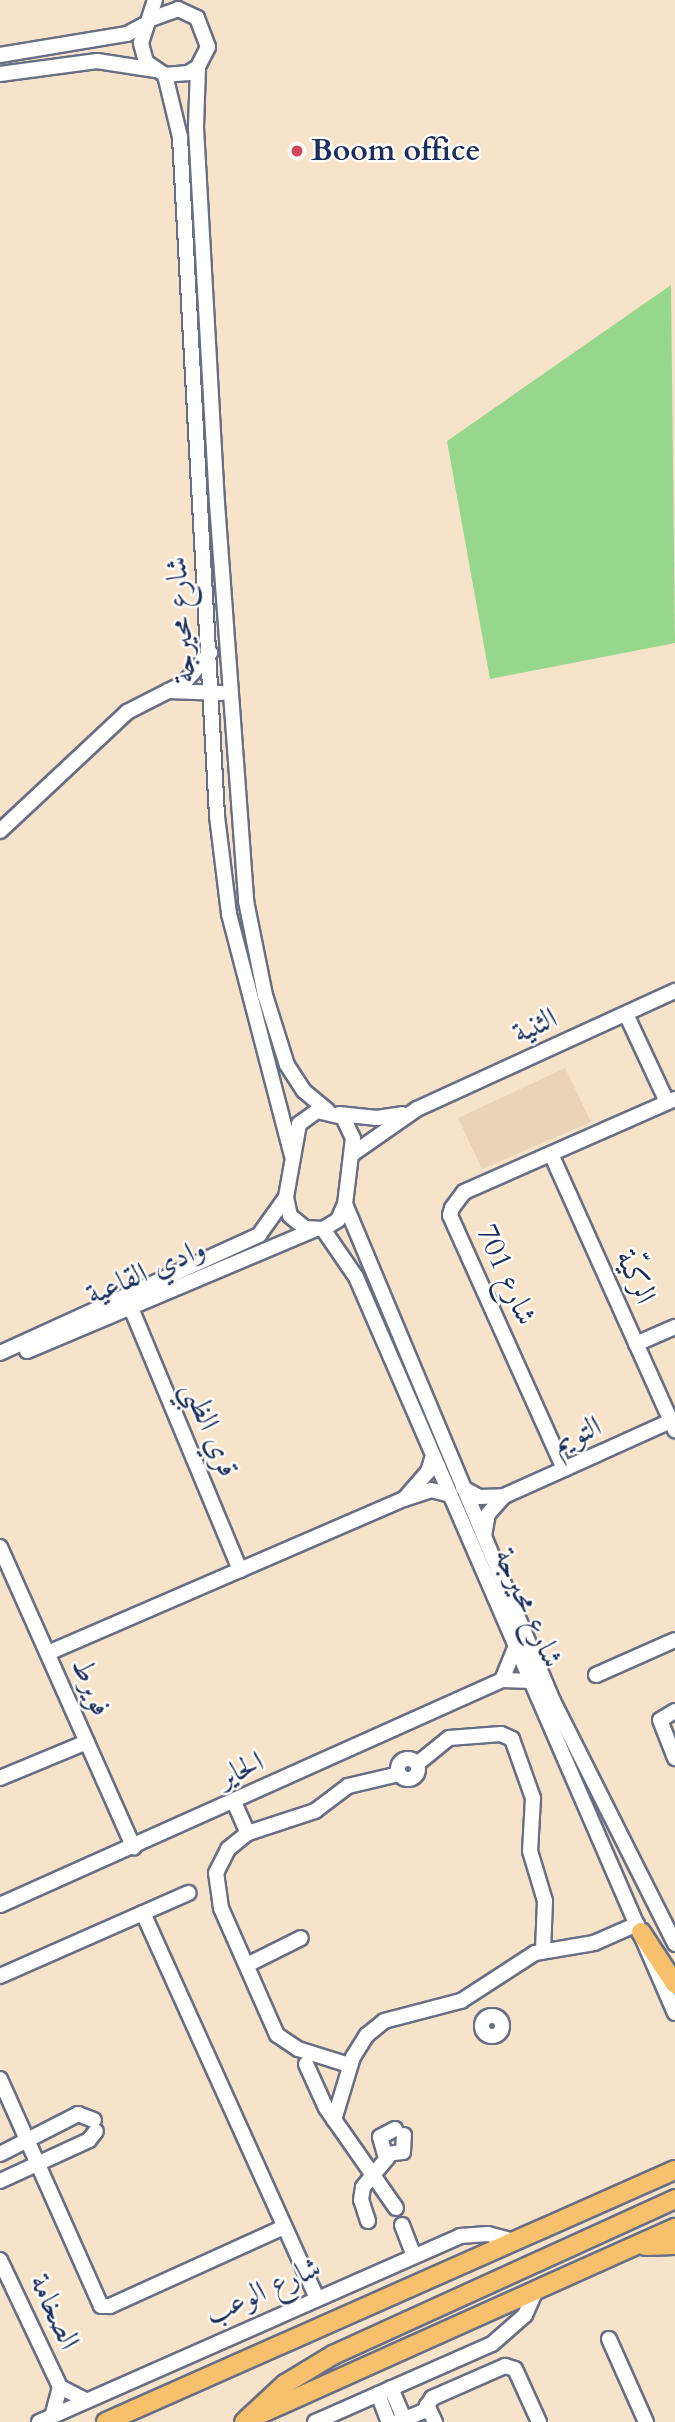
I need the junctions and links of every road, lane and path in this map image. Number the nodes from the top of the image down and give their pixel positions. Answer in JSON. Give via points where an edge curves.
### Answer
{"nodes":[{"id":1,"x":155,"y":0,"type":"edge"},
{"id":2,"x":187,"y":6,"type":"edge"},
{"id":3,"x":149,"y":22,"type":"junction"},
{"id":4,"x":0,"y":55,"type":"edge"},
{"id":5,"x":198,"y":67,"type":"junction"},
{"id":6,"x":160,"y":73,"type":"junction"},
{"id":7,"x":0,"y":74,"type":"edge"},
{"id":8,"x":210,"y":653,"type":"junction"},
{"id":9,"x":168,"y":691,"type":"junction"},
{"id":10,"x":230,"y":692,"type":"junction"},
{"id":11,"x":212,"y":694,"type":"junction"},
{"id":12,"x":0,"y":831,"type":"edge"},
{"id":13,"x":675,"y":991,"type":"edge"},
{"id":14,"x":626,"y":1014,"type":"junction"},
{"id":15,"x":671,"y":1101,"type":"edge"},
{"id":16,"x":417,"y":1109,"type":"junction"},
{"id":17,"x":332,"y":1112,"type":"junction"},
{"id":18,"x":551,"y":1154,"type":"junction"},
{"id":19,"x":292,"y":1155,"type":"junction"},
{"id":20,"x":351,"y":1155,"type":"junction"},
{"id":21,"x":286,"y":1197,"type":"junction"},
{"id":22,"x":345,"y":1204,"type":"junction"},
{"id":23,"x":319,"y":1230,"type":"junction"},
{"id":24,"x":131,"y":1308,"type":"junction"},
{"id":25,"x":675,"y":1327,"type":"edge"},
{"id":26,"x":636,"y":1344,"type":"junction"},
{"id":27,"x":0,"y":1353,"type":"edge"},
{"id":28,"x":0,"y":1362,"type":"edge"},
{"id":29,"x":673,"y":1426,"type":"edge"},
{"id":30,"x":432,"y":1459,"type":"junction"},
{"id":31,"x":564,"y":1469,"type":"junction"},
{"id":32,"x":463,"y":1488,"type":"junction"},
{"id":33,"x":447,"y":1494,"type":"junction"},
{"id":34,"x":504,"y":1496,"type":"junction"},
{"id":35,"x":404,"y":1499,"type":"junction"},
{"id":36,"x":484,"y":1538,"type":"junction"},
{"id":37,"x":0,"y":1547,"type":"edge"},
{"id":38,"x":240,"y":1570,"type":"junction"},
{"id":39,"x":675,"y":1640,"type":"edge"},
{"id":40,"x":516,"y":1645,"type":"junction"},
{"id":41,"x":48,"y":1653,"type":"junction"},
{"id":42,"x":596,"y":1675,"type":"dead end"},
{"id":43,"x":502,"y":1680,"type":"junction"},
{"id":44,"x":532,"y":1681,"type":"junction"},
{"id":45,"x":675,"y":1712,"type":"edge"},
{"id":46,"x":86,"y":1742,"type":"junction"},
{"id":47,"x":675,"y":1758,"type":"edge"},
{"id":48,"x":0,"y":1779,"type":"edge"},
{"id":49,"x":234,"y":1802,"type":"junction"},
{"id":50,"x":248,"y":1833,"type":"junction"},
{"id":51,"x":134,"y":1848,"type":"junction"},
{"id":52,"x":188,"y":1893,"type":"dead end"},
{"id":53,"x":0,"y":1905,"type":"edge"},
{"id":54,"x":143,"y":1913,"type":"junction"},
{"id":55,"x":639,"y":1928,"type":"junction"},
{"id":56,"x":301,"y":1938,"type":"dead end"},
{"id":57,"x":675,"y":1944,"type":"edge"},
{"id":58,"x":543,"y":1950,"type":"junction"},
{"id":59,"x":247,"y":1965,"type":"junction"},
{"id":60,"x":0,"y":1976,"type":"edge"},
{"id":61,"x":675,"y":1984,"type":"edge"},
{"id":62,"x":483,"y":1991,"type":"junction"},
{"id":63,"x":675,"y":2013,"type":"edge"},
{"id":64,"x":489,"y":2016,"type":"dead end"},
{"id":65,"x":306,"y":2064,"type":"dead end"},
{"id":66,"x":349,"y":2065,"type":"junction"},
{"id":67,"x":0,"y":2079,"type":"edge"},
{"id":68,"x":334,"y":2120,"type":"junction"},
{"id":69,"x":27,"y":2142,"type":"junction"},
{"id":70,"x":0,"y":2154,"type":"edge"},
{"id":71,"x":389,"y":2156,"type":"junction"},
{"id":72,"x":675,"y":2162,"type":"edge"},
{"id":73,"x":37,"y":2164,"type":"junction"},
{"id":74,"x":675,"y":2170,"type":"edge"},
{"id":75,"x":375,"y":2173,"type":"junction"},
{"id":76,"x":0,"y":2181,"type":"edge"},
{"id":77,"x":647,"y":2183,"type":"junction"},
{"id":78,"x":675,"y":2199,"type":"edge"},
{"id":79,"x":396,"y":2208,"type":"dead end"},
{"id":80,"x":368,"y":2221,"type":"dead end"},
{"id":81,"x":402,"y":2225,"type":"dead end"},
{"id":82,"x":284,"y":2227,"type":"junction"},
{"id":83,"x":675,"y":2228,"type":"edge"},
{"id":84,"x":514,"y":2241,"type":"junction"},
{"id":85,"x":675,"y":2245,"type":"edge"},
{"id":86,"x":635,"y":2247,"type":"junction"},
{"id":87,"x":414,"y":2256,"type":"junction"},
{"id":88,"x":0,"y":2260,"type":"edge"},
{"id":89,"x":537,"y":2288,"type":"junction"},
{"id":90,"x":316,"y":2297,"type":"junction"},
{"id":91,"x":609,"y":2339,"type":"dead end"},
{"id":92,"x":60,"y":2387,"type":"junction"},
{"id":93,"x":385,"y":2391,"type":"junction"},
{"id":94,"x":87,"y":2400,"type":"junction"},
{"id":95,"x":427,"y":2404,"type":"junction"},
{"id":96,"x":45,"y":2419,"type":"edge"},
{"id":97,"x":397,"y":2421,"type":"edge"},
{"id":98,"x":107,"y":2422,"type":"edge"},
{"id":99,"x":244,"y":2422,"type":"edge"},
{"id":100,"x":315,"y":2422,"type":"edge"},
{"id":101,"x":435,"y":2422,"type":"edge"},
{"id":102,"x":539,"y":2422,"type":"edge"},
{"id":103,"x":646,"y":2422,"type":"edge"}],
"edges":[{"from":1,"to":3,"type":"street"},
{"from":2,"to":3,"type":"street","via":[[168,10]]},
{"from":2,"to":5,"type":"street","via":[[207,36],[205,57]]},
{"from":3,"to":4,"type":"street","via":[[127,34]]},
{"from":3,"to":6,"type":"street","via":[[142,53]]},
{"from":5,"to":6,"type":"street","via":[[188,73]]},
{"from":5,"to":10,"type":"street","name":"شارع محيرجة","via":[[196,128]]},
{"from":6,"to":7,"type":"street","via":[[97,61]]},
{"from":6,"to":8,"type":"street","name":"شارع محيرجة","via":[[180,137]]},
{"from":8,"to":9,"type":"street","via":[[198,671]]},
{"from":8,"to":11,"type":"street","name":"شارع محيرجة"},
{"from":9,"to":11,"type":"street"},
{"from":9,"to":12,"type":"street","via":[[127,712]]},
{"from":10,"to":11,"type":"street"},
{"from":10,"to":17,"type":"street","name":"شارع محيرجة","via":[[246,901],[255,950],[287,1065],[304,1091]]},
{"from":11,"to":19,"type":"street","name":"شارع محيرجة","via":[[217,816],[229,914]]},
{"from":13,"to":14,"type":"street","name":"الثنية"},
{"from":14,"to":15,"type":"street","name":"شارع 701"},
{"from":14,"to":16,"type":"street","name":"الثنية"},
{"from":15,"to":18,"type":"street","name":"شارع 701"},
{"from":16,"to":17,"type":"street","name":"الثنية","via":[[377,1118]]},
{"from":16,"to":20,"type":"street","name":"الثنية"},
{"from":17,"to":19,"type":"street","via":[[317,1111],[299,1124]]},
{"from":17,"to":20,"type":"street","via":[[352,1130]]},
{"from":18,"to":26,"type":"street","name":"الركيّة"},
{"from":18,"to":31,"type":"street","name":"شارع 701","via":[[464,1192],[450,1215]]},
{"from":19,"to":21,"type":"street"},
{"from":20,"to":22,"type":"street"},
{"from":21,"to":23,"type":"street","name":"شارع محيرجة","via":[[296,1223]]},
{"from":21,"to":27,"type":"street","name":"وادي القاعية","via":[[268,1227],[249,1241]]},
{"from":22,"to":23,"type":"street","via":[[338,1220]]},
{"from":22,"to":32,"type":"street","name":"شارع محيرجة"},
{"from":23,"to":24,"type":"street","name":"وادي القاعية"},
{"from":23,"to":30,"type":"street","name":"شارع محيرجة","via":[[356,1277]]},
{"from":24,"to":28,"type":"street","name":"وادي القاعية"},
{"from":24,"to":38,"type":"street","name":"قري الظبي"},
{"from":25,"to":26,"type":"street"},
{"from":26,"to":29,"type":"street","name":"الركيّة"},
{"from":29,"to":31,"type":"street","name":"التويم"},
{"from":30,"to":33,"type":"street","name":"شارع محيرجة"},
{"from":30,"to":35,"type":"street","via":[[428,1472]]},
{"from":31,"to":34,"type":"street","name":"التويم"},
{"from":32,"to":34,"type":"street","via":[[479,1497]]},
{"from":32,"to":36,"type":"street","name":"شارع محيرجة"},
{"from":33,"to":35,"type":"street","via":[[431,1490]]},
{"from":33,"to":40,"type":"street","name":"شارع محيرجة"},
{"from":34,"to":36,"type":"street","via":[[488,1514]]},
{"from":35,"to":38,"type":"street"},
{"from":36,"to":57,"type":"street","name":"شارع محيرجة","via":[[553,1701]]},
{"from":37,"to":41,"type":"street","name":"فويرط"},
{"from":38,"to":41,"type":"street"},
{"from":39,"to":42,"type":"street"},
{"from":40,"to":43,"type":"street"},
{"from":40,"to":44,"type":"street","name":"شارع محيرجة"},
{"from":41,"to":46,"type":"street","name":"فويرط"},
{"from":43,"to":44,"type":"street","name":"الحاير"},
{"from":43,"to":49,"type":"street","name":"الحاير"},
{"from":44,"to":55,"type":"street","name":"شارع محيرجة"},
{"from":45,"to":47,"type":"street","via":[[660,1720]]},
{"from":46,"to":48,"type":"street"},
{"from":46,"to":51,"type":"street","name":"فويرط"},
{"from":49,"to":50,"type":"street"},
{"from":49,"to":51,"type":"street","name":"الحاير"},
{"from":50,"to":58,"type":"street","via":[[315,1811],[348,1786],[399,1774],[413,1778],[417,1764],[449,1738],[501,1734],[514,1742],[533,1798],[530,1851],[545,1901]]},
{"from":50,"to":59,"type":"street","via":[[222,1857],[215,1882],[221,1908]]},
{"from":51,"to":53,"type":"street","name":"الحاير"},
{"from":52,"to":54,"type":"street"},
{"from":54,"to":60,"type":"street"},
{"from":54,"to":82,"type":"street"},
{"from":55,"to":58,"type":"street","via":[[594,1943]]},
{"from":55,"to":61,"type":"main road"},
{"from":55,"to":63,"type":"street","name":"شارع محيرجة"},
{"from":56,"to":59,"type":"street"},
{"from":58,"to":62,"type":"street"},
{"from":59,"to":66,"type":"street","via":[[273,2029],[283,2040]]},
{"from":62,"to":64,"type":"street"},
{"from":62,"to":66,"type":"street","via":[[448,2006],[383,2021],[367,2035]]},
{"from":65,"to":68,"type":"street"},
{"from":66,"to":68,"type":"street"},
{"from":67,"to":69,"type":"street"},
{"from":68,"to":75,"type":"street"},
{"from":69,"to":70,"type":"street"},
{"from":69,"to":73,"type":"street"},
{"from":69,"to":73,"type":"street","via":[[78,2114],[95,2125],[89,2140]]},
{"from":71,"to":71,"type":"street","via":[[379,2142],[386,2131],[399,2132],[403,2152]]},
{"from":71,"to":75,"type":"street"},
{"from":72,"to":77,"type":"main road"},
{"from":73,"to":76,"type":"street"},
{"from":73,"to":82,"type":"street","via":[[98,2304],[104,2308]]},
{"from":74,"to":77,"type":"main road","name":"شارع الوعب"},
{"from":75,"to":79,"type":"street"},
{"from":75,"to":80,"type":"street","via":[[362,2193]]},
{"from":77,"to":84,"type":"main road","name":"شارع الوعب"},
{"from":78,"to":99,"type":"main road","via":[[333,2355],[285,2384]]},
{"from":81,"to":87,"type":"street"},
{"from":82,"to":90,"type":"street"},
{"from":83,"to":86,"type":"main road"},
{"from":84,"to":87,"type":"street","name":"شارع الوعب","via":[[474,2234]]},
{"from":84,"to":98,"type":"main road","name":"شارع الوعب"},
{"from":85,"to":86,"type":"main road"},
{"from":86,"to":89,"type":"main road"},
{"from":87,"to":90,"type":"street","name":"شارع الوعب"},
{"from":88,"to":92,"type":"street","name":"الصخامة"},
{"from":89,"to":93,"type":"street","via":[[525,2315],[498,2340]]},
{"from":89,"to":99,"type":"main road"},
{"from":90,"to":94,"type":"street","name":"شارع الوعب"},
{"from":91,"to":103,"type":"street"},
{"from":92,"to":94,"type":"street","name":"الصخامة"},
{"from":92,"to":96,"type":"street","name":"الصخامة"},
{"from":93,"to":97,"type":"street"},
{"from":93,"to":100,"type":"street"},
{"from":94,"to":96,"type":"street","name":"شارع الوعب"},
{"from":95,"to":97,"type":"street"},
{"from":95,"to":101,"type":"street"},
{"from":95,"to":102,"type":"street","via":[[512,2366]]}]}
